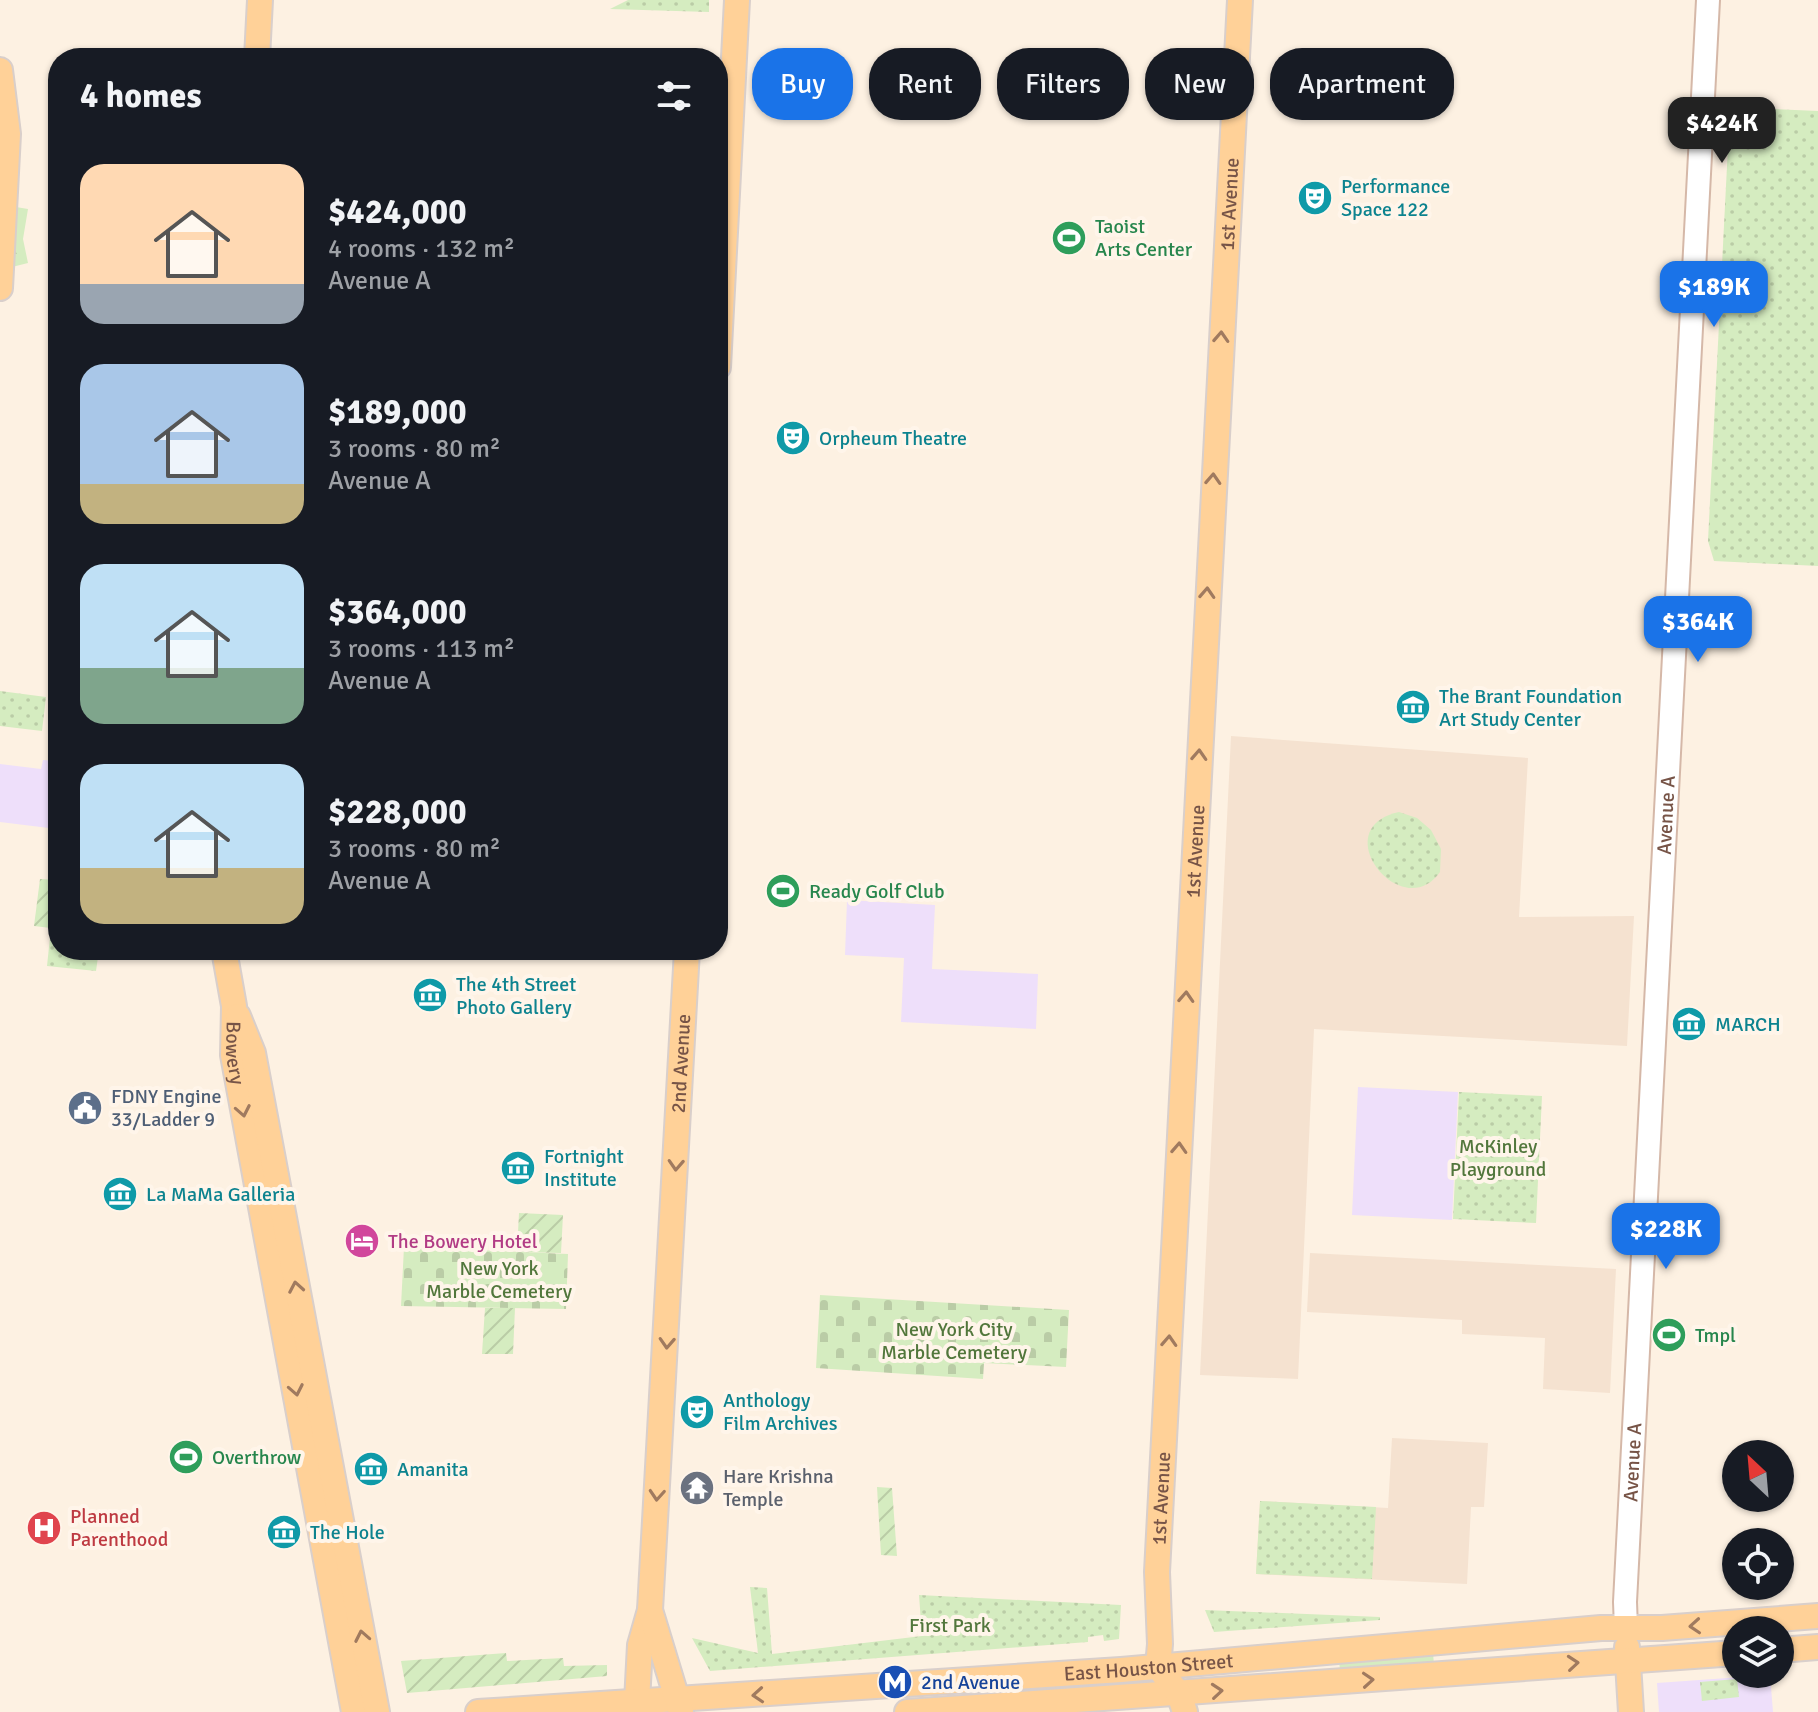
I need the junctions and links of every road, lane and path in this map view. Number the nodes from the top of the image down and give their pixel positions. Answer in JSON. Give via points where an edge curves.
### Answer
{"nodes":[{"id":1,"x":260,"y":0,"type":"edge"},
{"id":2,"x":737,"y":0,"type":"edge"},
{"id":3,"x":1240,"y":0,"type":"edge"},
{"id":4,"x":1708,"y":0,"type":"edge"},
{"id":5,"x":258,"y":48,"type":"edge"},
{"id":6,"x":0,"y":70,"type":"edge"},
{"id":7,"x":728,"y":174,"type":"edge"},
{"id":8,"x":0,"y":288,"type":"edge"},
{"id":9,"x":226,"y":960,"type":"edge"},
{"id":10,"x":686,"y":960,"type":"edge"},
{"id":11,"x":234,"y":1006,"type":"junction"},
{"id":12,"x":650,"y":1610,"type":"junction"},
{"id":13,"x":1818,"y":1616,"type":"edge"},
{"id":14,"x":1626,"y":1628,"type":"junction"},
{"id":15,"x":1818,"y":1647,"type":"edge"},
{"id":16,"x":1794,"y":1649,"type":"edge"},
{"id":17,"x":1722,"y":1654,"type":"edge"},
{"id":18,"x":1627,"y":1660,"type":"junction"},
{"id":19,"x":1158,"y":1667,"type":"junction"},
{"id":20,"x":637,"y":1702,"type":"junction"},
{"id":21,"x":1182,"y":1703,"type":"edge"},
{"id":22,"x":1142,"y":1704,"type":"edge"},
{"id":23,"x":680,"y":1706,"type":"edge"},
{"id":24,"x":354,"y":1712,"type":"edge"},
{"id":25,"x":377,"y":1712,"type":"edge"},
{"id":26,"x":478,"y":1712,"type":"edge"},
{"id":27,"x":907,"y":1712,"type":"edge"},
{"id":28,"x":1631,"y":1712,"type":"edge"}],
"edges":[{"from":1,"to":5,"type":"main road"},
{"from":2,"to":7,"type":"main road"},
{"from":19,"to":3,"type":"main road","name":"1st Avenue","one_way":true,"via":[[1157,1572]]},
{"from":4,"to":14,"type":"main road","name":"Avenue A"},
{"from":6,"to":8,"type":"main road","via":[[8,134]]},
{"from":9,"to":11,"type":"main road"},
{"from":10,"to":12,"type":"main road","name":"2nd Avenue","one_way":true},
{"from":11,"to":24,"type":"main road","name":"Bowery","one_way":true,"via":[[233,1055]]},
{"from":25,"to":11,"type":"main road","name":"Bowery","one_way":true,"via":[[253,1053]]},
{"from":12,"to":20,"type":"main road","via":[[640,1645]]},
{"from":12,"to":23,"type":"main road","name":"2nd Avenue"},
{"from":13,"to":14,"type":"main road","name":"East Houston Street","one_way":true},
{"from":14,"to":18,"type":"main road"},
{"from":14,"to":19,"type":"main road","name":"East Houston Street"},
{"from":15,"to":16,"type":"main road"},
{"from":17,"to":18,"type":"main road","name":"East Houston Street"},
{"from":21,"to":18,"type":"main road","name":"East Houston Street","one_way":true},
{"from":18,"to":28,"type":"main road"},
{"from":19,"to":21,"type":"main road"},
{"from":19,"to":22,"type":"main road"},
{"from":19,"to":23,"type":"main road","name":"East Houston Street","one_way":true},
{"from":20,"to":23,"type":"main road","name":"East Houston Street"},
{"from":20,"to":26,"type":"main road","name":"East Houston Street"},
{"from":21,"to":22,"type":"main road","name":"East Houston Street"},
{"from":22,"to":27,"type":"main road","name":"East Houston Street"}]}
